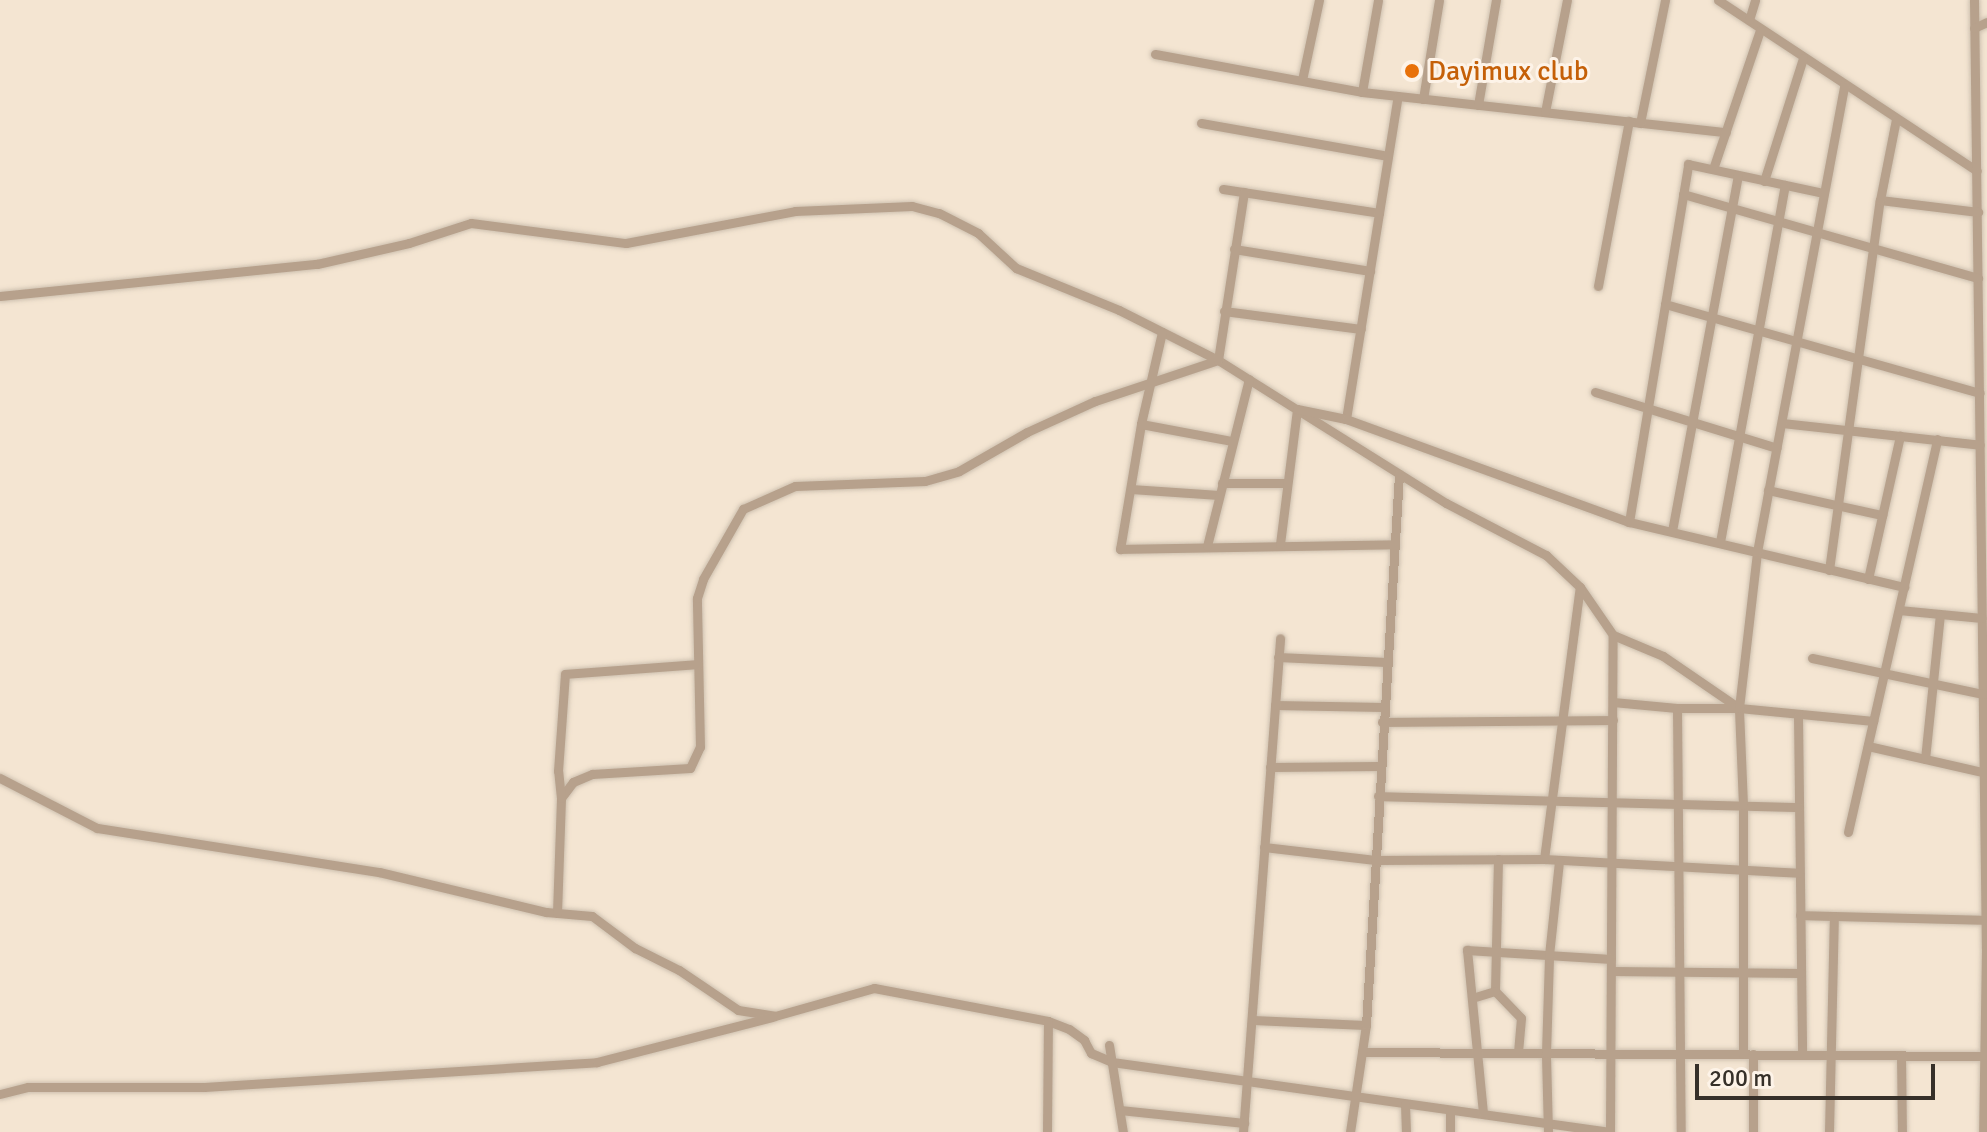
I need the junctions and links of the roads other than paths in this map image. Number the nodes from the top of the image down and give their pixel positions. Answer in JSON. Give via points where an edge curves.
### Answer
{"nodes":[{"id":1,"x":1319,"y":0,"type":"edge"},
{"id":2,"x":1378,"y":0,"type":"edge"},
{"id":3,"x":1439,"y":0,"type":"edge"},
{"id":4,"x":1496,"y":0,"type":"edge"},
{"id":5,"x":1567,"y":0,"type":"edge"},
{"id":6,"x":1665,"y":0,"type":"edge"},
{"id":7,"x":1718,"y":0,"type":"edge"},
{"id":8,"x":1755,"y":0,"type":"edge"},
{"id":9,"x":1974,"y":0,"type":"edge"},
{"id":10,"x":1749,"y":20,"type":"junction"},
{"id":11,"x":1987,"y":22,"type":"edge"},
{"id":12,"x":1974,"y":28,"type":"junction"},
{"id":13,"x":1760,"y":30,"type":"junction"},
{"id":14,"x":1155,"y":54,"type":"dead end"},
{"id":15,"x":1803,"y":58,"type":"junction"},
{"id":16,"x":1302,"y":80,"type":"junction"},
{"id":17,"x":1844,"y":85,"type":"junction"},
{"id":18,"x":1362,"y":92,"type":"junction"},
{"id":19,"x":1398,"y":96,"type":"junction"},
{"id":20,"x":1423,"y":99,"type":"junction"},
{"id":21,"x":1478,"y":105,"type":"junction"},
{"id":22,"x":1545,"y":112,"type":"junction"},
{"id":23,"x":1896,"y":119,"type":"junction"},
{"id":24,"x":1629,"y":121,"type":"junction"},
{"id":25,"x":1201,"y":123,"type":"dead end"},
{"id":26,"x":1640,"y":123,"type":"junction"},
{"id":27,"x":1726,"y":132,"type":"junction"},
{"id":28,"x":1987,"y":144,"type":"edge"},
{"id":29,"x":1977,"y":148,"type":"junction"},
{"id":30,"x":1388,"y":156,"type":"junction"},
{"id":31,"x":1713,"y":169,"type":"junction"},
{"id":32,"x":1977,"y":171,"type":"junction"},
{"id":33,"x":1738,"y":175,"type":"junction"},
{"id":34,"x":1764,"y":181,"type":"junction"},
{"id":35,"x":1785,"y":185,"type":"junction"},
{"id":36,"x":1223,"y":189,"type":"dead end"},
{"id":37,"x":1244,"y":192,"type":"junction"},
{"id":38,"x":1823,"y":193,"type":"junction"},
{"id":39,"x":1683,"y":194,"type":"junction"},
{"id":40,"x":1880,"y":200,"type":"junction"},
{"id":41,"x":1732,"y":208,"type":"junction"},
{"id":42,"x":1978,"y":212,"type":"junction"},
{"id":43,"x":1379,"y":213,"type":"junction"},
{"id":44,"x":1779,"y":221,"type":"junction"},
{"id":45,"x":1815,"y":232,"type":"junction"},
{"id":46,"x":1874,"y":248,"type":"junction"},
{"id":47,"x":1234,"y":249,"type":"junction"},
{"id":48,"x":1370,"y":271,"type":"junction"},
{"id":49,"x":1978,"y":278,"type":"junction"},
{"id":50,"x":1598,"y":286,"type":"dead end"},
{"id":51,"x":1987,"y":286,"type":"edge"},
{"id":52,"x":1983,"y":294,"type":"edge"},
{"id":53,"x":0,"y":296,"type":"edge"},
{"id":54,"x":1665,"y":304,"type":"junction"},
{"id":55,"x":1224,"y":311,"type":"junction"},
{"id":56,"x":1711,"y":318,"type":"junction"},
{"id":57,"x":1361,"y":329,"type":"junction"},
{"id":58,"x":1760,"y":331,"type":"junction"},
{"id":59,"x":1162,"y":332,"type":"junction"},
{"id":60,"x":1796,"y":341,"type":"junction"},
{"id":61,"x":1857,"y":358,"type":"junction"},
{"id":62,"x":1218,"y":360,"type":"junction"},
{"id":63,"x":1249,"y":379,"type":"junction"},
{"id":64,"x":1150,"y":380,"type":"junction"},
{"id":65,"x":1595,"y":392,"type":"dead end"},
{"id":66,"x":1980,"y":393,"type":"junction"},
{"id":67,"x":1648,"y":407,"type":"junction"},
{"id":68,"x":1297,"y":409,"type":"junction"},
{"id":69,"x":1346,"y":419,"type":"junction"},
{"id":70,"x":1692,"y":420,"type":"junction"},
{"id":71,"x":1782,"y":423,"type":"junction"},
{"id":72,"x":1141,"y":424,"type":"junction"},
{"id":73,"x":1848,"y":430,"type":"junction"},
{"id":74,"x":1740,"y":436,"type":"junction"},
{"id":75,"x":1900,"y":436,"type":"junction"},
{"id":76,"x":1937,"y":439,"type":"junction"},
{"id":77,"x":1232,"y":441,"type":"junction"},
{"id":78,"x":1980,"y":445,"type":"junction"},
{"id":79,"x":1777,"y":448,"type":"junction"},
{"id":80,"x":1399,"y":474,"type":"junction"},
{"id":81,"x":1222,"y":483,"type":"junction"},
{"id":82,"x":1287,"y":483,"type":"junction"},
{"id":83,"x":1131,"y":489,"type":"junction"},
{"id":84,"x":1768,"y":490,"type":"junction"},
{"id":85,"x":1219,"y":495,"type":"junction"},
{"id":86,"x":1838,"y":505,"type":"junction"},
{"id":87,"x":1882,"y":515,"type":"junction"},
{"id":88,"x":1629,"y":522,"type":"junction"},
{"id":89,"x":1672,"y":531,"type":"junction"},
{"id":90,"x":1720,"y":542,"type":"junction"},
{"id":91,"x":1280,"y":544,"type":"junction"},
{"id":92,"x":1393,"y":544,"type":"junction"},
{"id":93,"x":1207,"y":546,"type":"junction"},
{"id":94,"x":1757,"y":552,"type":"junction"},
{"id":95,"x":1829,"y":570,"type":"junction"},
{"id":96,"x":1984,"y":578,"type":"edge"},
{"id":97,"x":1868,"y":579,"type":"junction"},
{"id":98,"x":1580,"y":587,"type":"junction"},
{"id":99,"x":1904,"y":587,"type":"junction"},
{"id":100,"x":1984,"y":600,"type":"edge"},
{"id":101,"x":1899,"y":610,"type":"junction"},
{"id":102,"x":1940,"y":615,"type":"junction"},
{"id":103,"x":1982,"y":618,"type":"junction"},
{"id":104,"x":1613,"y":635,"type":"junction"},
{"id":105,"x":1280,"y":638,"type":"dead end"},
{"id":106,"x":1278,"y":657,"type":"junction"},
{"id":107,"x":1812,"y":658,"type":"dead end"},
{"id":108,"x":1386,"y":662,"type":"junction"},
{"id":109,"x":698,"y":664,"type":"junction"},
{"id":110,"x":1884,"y":674,"type":"junction"},
{"id":111,"x":1933,"y":684,"type":"junction"},
{"id":112,"x":1983,"y":694,"type":"junction"},
{"id":113,"x":1613,"y":702,"type":"junction"},
{"id":114,"x":1275,"y":705,"type":"junction"},
{"id":115,"x":1383,"y":707,"type":"junction"},
{"id":116,"x":1677,"y":708,"type":"junction"},
{"id":117,"x":1739,"y":708,"type":"junction"},
{"id":118,"x":1798,"y":716,"type":"junction"},
{"id":119,"x":1563,"y":720,"type":"junction"},
{"id":120,"x":1613,"y":720,"type":"junction"},
{"id":121,"x":1873,"y":721,"type":"junction"},
{"id":122,"x":1382,"y":722,"type":"junction"},
{"id":123,"x":1868,"y":746,"type":"junction"},
{"id":124,"x":1925,"y":759,"type":"junction"},
{"id":125,"x":1380,"y":766,"type":"junction"},
{"id":126,"x":1270,"y":767,"type":"junction"},
{"id":127,"x":1986,"y":772,"type":"edge"},
{"id":128,"x":0,"y":778,"type":"edge"},
{"id":129,"x":1378,"y":796,"type":"junction"},
{"id":130,"x":561,"y":798,"type":"junction"},
{"id":131,"x":1552,"y":800,"type":"junction"},
{"id":132,"x":1613,"y":802,"type":"junction"},
{"id":133,"x":1678,"y":804,"type":"junction"},
{"id":134,"x":1743,"y":805,"type":"junction"},
{"id":135,"x":1799,"y":807,"type":"junction"},
{"id":136,"x":1848,"y":832,"type":"dead end"},
{"id":137,"x":1264,"y":847,"type":"junction"},
{"id":138,"x":1498,"y":859,"type":"junction"},
{"id":139,"x":1544,"y":859,"type":"junction"},
{"id":140,"x":1375,"y":860,"type":"junction"},
{"id":141,"x":1559,"y":861,"type":"junction"},
{"id":142,"x":1986,"y":861,"type":"edge"},
{"id":143,"x":1612,"y":863,"type":"junction"},
{"id":144,"x":1679,"y":868,"type":"junction"},
{"id":145,"x":1743,"y":870,"type":"junction"},
{"id":146,"x":1799,"y":873,"type":"junction"},
{"id":147,"x":557,"y":913,"type":"junction"},
{"id":148,"x":1800,"y":915,"type":"junction"},
{"id":149,"x":1834,"y":916,"type":"junction"},
{"id":150,"x":1986,"y":920,"type":"edge"},
{"id":151,"x":1986,"y":949,"type":"edge"},
{"id":152,"x":1493,"y":951,"type":"junction"},
{"id":153,"x":1549,"y":955,"type":"junction"},
{"id":154,"x":1611,"y":959,"type":"junction"},
{"id":155,"x":1611,"y":971,"type":"junction"},
{"id":156,"x":1680,"y":973,"type":"junction"},
{"id":157,"x":1743,"y":973,"type":"junction"},
{"id":158,"x":1801,"y":973,"type":"junction"},
{"id":159,"x":1495,"y":991,"type":"junction"},
{"id":160,"x":1472,"y":998,"type":"junction"},
{"id":161,"x":775,"y":1016,"type":"junction"},
{"id":162,"x":1252,"y":1020,"type":"junction"},
{"id":163,"x":1048,"y":1021,"type":"junction"},
{"id":164,"x":1366,"y":1025,"type":"junction"},
{"id":165,"x":1109,"y":1045,"type":"dead end"},
{"id":166,"x":1362,"y":1052,"type":"junction"},
{"id":167,"x":1477,"y":1053,"type":"junction"},
{"id":168,"x":1518,"y":1053,"type":"junction"},
{"id":169,"x":1546,"y":1053,"type":"junction"},
{"id":170,"x":1610,"y":1054,"type":"junction"},
{"id":171,"x":1680,"y":1054,"type":"junction"},
{"id":172,"x":1748,"y":1054,"type":"junction"},
{"id":173,"x":1802,"y":1055,"type":"junction"},
{"id":174,"x":1829,"y":1055,"type":"junction"},
{"id":175,"x":1901,"y":1055,"type":"junction"},
{"id":176,"x":1984,"y":1056,"type":"junction"},
{"id":177,"x":1112,"y":1062,"type":"junction"},
{"id":178,"x":1247,"y":1080,"type":"junction"},
{"id":179,"x":0,"y":1094,"type":"edge"},
{"id":180,"x":1354,"y":1097,"type":"junction"},
{"id":181,"x":1405,"y":1104,"type":"junction"},
{"id":182,"x":1120,"y":1110,"type":"junction"},
{"id":183,"x":1450,"y":1110,"type":"junction"},
{"id":184,"x":1483,"y":1113,"type":"junction"},
{"id":185,"x":1244,"y":1128,"type":"edge"},
{"id":186,"x":1548,"y":1128,"type":"edge"},
{"id":187,"x":1047,"y":1132,"type":"edge"},
{"id":188,"x":1123,"y":1132,"type":"edge"},
{"id":189,"x":1350,"y":1132,"type":"edge"},
{"id":190,"x":1406,"y":1132,"type":"edge"},
{"id":191,"x":1450,"y":1132,"type":"edge"},
{"id":192,"x":1681,"y":1132,"type":"edge"},
{"id":193,"x":1753,"y":1132,"type":"edge"},
{"id":194,"x":1829,"y":1132,"type":"edge"},
{"id":195,"x":1902,"y":1132,"type":"edge"},
{"id":196,"x":1983,"y":1132,"type":"edge"}],
"edges":[{"from":1,"to":16,"type":"street"},
{"from":2,"to":18,"type":"street"},
{"from":3,"to":20,"type":"street"},
{"from":4,"to":21,"type":"street"},
{"from":5,"to":22,"type":"street"},
{"from":6,"to":26,"type":"street"},
{"from":7,"to":10,"type":"street"},
{"from":8,"to":10,"type":"street"},
{"from":9,"to":12,"type":"street"},
{"from":10,"to":13,"type":"street"},
{"from":11,"to":12,"type":"street"},
{"from":12,"to":29,"type":"street"},
{"from":13,"to":15,"type":"street"},
{"from":13,"to":27,"type":"street"},
{"from":14,"to":16,"type":"street"},
{"from":15,"to":17,"type":"street"},
{"from":15,"to":34,"type":"street"},
{"from":16,"to":18,"type":"street"},
{"from":17,"to":23,"type":"street"},
{"from":17,"to":38,"type":"street"},
{"from":18,"to":19,"type":"street"},
{"from":19,"to":20,"type":"street"},
{"from":19,"to":30,"type":"street"},
{"from":20,"to":21,"type":"street"},
{"from":21,"to":22,"type":"street"},
{"from":22,"to":24,"type":"street"},
{"from":23,"to":32,"type":"street"},
{"from":23,"to":40,"type":"street"},
{"from":24,"to":26,"type":"street"},
{"from":24,"to":50,"type":"street"},
{"from":25,"to":30,"type":"street"},
{"from":26,"to":27,"type":"street"},
{"from":27,"to":31,"type":"street"},
{"from":28,"to":29,"type":"street"},
{"from":29,"to":32,"type":"street"},
{"from":30,"to":43,"type":"street"},
{"from":31,"to":33,"type":"street"},
{"from":31,"to":39,"type":"street","via":[[1688,164]]},
{"from":32,"to":42,"type":"street"},
{"from":33,"to":34,"type":"street"},
{"from":33,"to":41,"type":"street"},
{"from":34,"to":35,"type":"street"},
{"from":35,"to":38,"type":"street"},
{"from":35,"to":44,"type":"street"},
{"from":36,"to":37,"type":"street"},
{"from":37,"to":43,"type":"street"},
{"from":37,"to":47,"type":"street"},
{"from":38,"to":45,"type":"street"},
{"from":39,"to":41,"type":"street"},
{"from":39,"to":54,"type":"street"},
{"from":40,"to":42,"type":"street"},
{"from":40,"to":46,"type":"street"},
{"from":41,"to":44,"type":"street"},
{"from":41,"to":56,"type":"street"},
{"from":42,"to":49,"type":"street"},
{"from":43,"to":48,"type":"street"},
{"from":44,"to":45,"type":"street"},
{"from":44,"to":58,"type":"street"},
{"from":45,"to":46,"type":"street"},
{"from":45,"to":60,"type":"street"},
{"from":46,"to":49,"type":"street"},
{"from":46,"to":61,"type":"street"},
{"from":47,"to":48,"type":"street"},
{"from":47,"to":55,"type":"street"},
{"from":48,"to":57,"type":"street"},
{"from":49,"to":52,"type":"street"},
{"from":51,"to":52,"type":"street"},
{"from":52,"to":66,"type":"street"},
{"from":53,"to":59,"type":"street","via":[[317,264],[471,223],[626,243],[795,211],[912,206],[978,233],[1016,268]]},
{"from":54,"to":56,"type":"street"},
{"from":54,"to":67,"type":"street"},
{"from":55,"to":57,"type":"street"},
{"from":55,"to":62,"type":"street"},
{"from":56,"to":58,"type":"street"},
{"from":56,"to":70,"type":"street"},
{"from":57,"to":69,"type":"street"},
{"from":58,"to":60,"type":"street"},
{"from":58,"to":74,"type":"street"},
{"from":59,"to":62,"type":"street"},
{"from":59,"to":64,"type":"street"},
{"from":60,"to":61,"type":"street"},
{"from":60,"to":71,"type":"street"},
{"from":61,"to":66,"type":"street"},
{"from":61,"to":73,"type":"street"},
{"from":62,"to":63,"type":"street"},
{"from":62,"to":64,"type":"street"},
{"from":63,"to":68,"type":"street"},
{"from":63,"to":77,"type":"street"},
{"from":64,"to":72,"type":"street"},
{"from":64,"to":109,"type":"street","via":[[1027,432],[959,471],[925,481],[795,486],[743,509],[697,598]]},
{"from":65,"to":67,"type":"street"},
{"from":66,"to":78,"type":"street"},
{"from":67,"to":70,"type":"street"},
{"from":67,"to":88,"type":"street"},
{"from":68,"to":69,"type":"street"},
{"from":68,"to":80,"type":"street"},
{"from":68,"to":82,"type":"street"},
{"from":69,"to":88,"type":"street"},
{"from":70,"to":74,"type":"street"},
{"from":70,"to":89,"type":"street"},
{"from":71,"to":73,"type":"street"},
{"from":71,"to":79,"type":"street"},
{"from":72,"to":77,"type":"street"},
{"from":72,"to":83,"type":"street"},
{"from":73,"to":75,"type":"street"},
{"from":73,"to":86,"type":"street"},
{"from":74,"to":79,"type":"street"},
{"from":74,"to":90,"type":"street"},
{"from":75,"to":76,"type":"street"},
{"from":75,"to":87,"type":"street"},
{"from":76,"to":78,"type":"street"},
{"from":76,"to":99,"type":"street"},
{"from":77,"to":81,"type":"street"},
{"from":78,"to":96,"type":"street"},
{"from":79,"to":84,"type":"street"},
{"from":80,"to":92,"type":"street"},
{"from":80,"to":98,"type":"street","via":[[1546,555]]},
{"from":81,"to":82,"type":"street"},
{"from":81,"to":85,"type":"street"},
{"from":82,"to":91,"type":"street"},
{"from":83,"to":85,"type":"street"},
{"from":83,"to":93,"type":"street","via":[[1120,549]]},
{"from":84,"to":86,"type":"street"},
{"from":84,"to":94,"type":"street"},
{"from":85,"to":93,"type":"street"},
{"from":86,"to":87,"type":"street"},
{"from":86,"to":95,"type":"street"},
{"from":87,"to":97,"type":"street"},
{"from":88,"to":89,"type":"street"},
{"from":89,"to":90,"type":"street"},
{"from":90,"to":94,"type":"street"},
{"from":91,"to":92,"type":"street"},
{"from":91,"to":93,"type":"street"},
{"from":92,"to":108,"type":"street"},
{"from":94,"to":95,"type":"street"},
{"from":94,"to":117,"type":"street"},
{"from":95,"to":97,"type":"street"},
{"from":96,"to":100,"type":"street"},
{"from":97,"to":99,"type":"street"},
{"from":98,"to":104,"type":"street"},
{"from":98,"to":119,"type":"street"},
{"from":99,"to":101,"type":"street"},
{"from":100,"to":103,"type":"street"},
{"from":101,"to":102,"type":"street"},
{"from":101,"to":110,"type":"street"},
{"from":102,"to":103,"type":"street"},
{"from":102,"to":111,"type":"street"},
{"from":103,"to":112,"type":"street"},
{"from":104,"to":113,"type":"street"},
{"from":104,"to":117,"type":"street","via":[[1663,656]]},
{"from":105,"to":106,"type":"street"},
{"from":106,"to":108,"type":"street"},
{"from":106,"to":114,"type":"street"},
{"from":107,"to":110,"type":"street"},
{"from":108,"to":115,"type":"street"},
{"from":109,"to":130,"type":"street","via":[[700,747],[690,768],[592,774],[573,782]]},
{"from":109,"to":130,"type":"street","via":[[565,674]]},
{"from":110,"to":111,"type":"street"},
{"from":110,"to":121,"type":"street"},
{"from":111,"to":112,"type":"street"},
{"from":111,"to":124,"type":"street"},
{"from":112,"to":127,"type":"street"},
{"from":113,"to":116,"type":"street"},
{"from":113,"to":120,"type":"street"},
{"from":114,"to":115,"type":"street"},
{"from":114,"to":126,"type":"street"},
{"from":115,"to":122,"type":"street"},
{"from":116,"to":117,"type":"street"},
{"from":116,"to":133,"type":"street"},
{"from":117,"to":118,"type":"street"},
{"from":117,"to":134,"type":"street"},
{"from":118,"to":121,"type":"street"},
{"from":118,"to":135,"type":"street"},
{"from":119,"to":120,"type":"street"},
{"from":119,"to":122,"type":"street"},
{"from":119,"to":131,"type":"street"},
{"from":120,"to":132,"type":"street"},
{"from":121,"to":123,"type":"street"},
{"from":122,"to":125,"type":"street"},
{"from":123,"to":124,"type":"street"},
{"from":123,"to":136,"type":"street"},
{"from":124,"to":127,"type":"street"},
{"from":125,"to":126,"type":"street"},
{"from":125,"to":129,"type":"street"},
{"from":126,"to":137,"type":"street"},
{"from":127,"to":142,"type":"street"},
{"from":128,"to":147,"type":"street","via":[[97,828],[379,872]]},
{"from":129,"to":131,"type":"street"},
{"from":129,"to":140,"type":"street"},
{"from":130,"to":147,"type":"street"},
{"from":131,"to":132,"type":"street"},
{"from":131,"to":139,"type":"street"},
{"from":132,"to":133,"type":"street"},
{"from":132,"to":143,"type":"street"},
{"from":133,"to":134,"type":"street"},
{"from":133,"to":144,"type":"street"},
{"from":134,"to":135,"type":"street"},
{"from":134,"to":145,"type":"street"},
{"from":135,"to":146,"type":"street"},
{"from":137,"to":140,"type":"street"},
{"from":137,"to":162,"type":"street"},
{"from":138,"to":139,"type":"street"},
{"from":138,"to":140,"type":"street"},
{"from":138,"to":152,"type":"street"},
{"from":139,"to":141,"type":"street"},
{"from":140,"to":164,"type":"street"},
{"from":141,"to":143,"type":"street"},
{"from":141,"to":153,"type":"street"},
{"from":142,"to":150,"type":"street"},
{"from":143,"to":144,"type":"street"},
{"from":143,"to":154,"type":"street"},
{"from":144,"to":145,"type":"street"},
{"from":144,"to":156,"type":"street"},
{"from":145,"to":146,"type":"street"},
{"from":145,"to":157,"type":"street"},
{"from":146,"to":148,"type":"street"},
{"from":147,"to":161,"type":"street","via":[[592,916],[738,1010]]},
{"from":148,"to":149,"type":"street"},
{"from":148,"to":158,"type":"street"},
{"from":149,"to":150,"type":"street"},
{"from":149,"to":174,"type":"street"},
{"from":150,"to":151,"type":"street"},
{"from":151,"to":176,"type":"street"},
{"from":152,"to":153,"type":"street"},
{"from":152,"to":159,"type":"street"},
{"from":152,"to":160,"type":"street","via":[[1467,950]]},
{"from":153,"to":154,"type":"street"},
{"from":153,"to":169,"type":"street"},
{"from":154,"to":155,"type":"street"},
{"from":155,"to":156,"type":"street"},
{"from":155,"to":170,"type":"street"},
{"from":156,"to":157,"type":"street"},
{"from":156,"to":171,"type":"street"},
{"from":157,"to":158,"type":"street"},
{"from":157,"to":172,"type":"street"},
{"from":158,"to":173,"type":"street"},
{"from":159,"to":160,"type":"street"},
{"from":159,"to":168,"type":"street","via":[[1521,1018]]},
{"from":160,"to":167,"type":"street"},
{"from":161,"to":163,"type":"street","via":[[874,988]]},
{"from":161,"to":179,"type":"street","via":[[597,1062],[204,1087],[28,1087]]},
{"from":162,"to":164,"type":"street"},
{"from":162,"to":178,"type":"street"},
{"from":163,"to":177,"type":"street","via":[[1069,1029],[1091,1053]]},
{"from":163,"to":187,"type":"street"},
{"from":164,"to":166,"type":"street"},
{"from":165,"to":177,"type":"street"},
{"from":166,"to":167,"type":"street"},
{"from":166,"to":180,"type":"street"},
{"from":167,"to":168,"type":"street"},
{"from":167,"to":184,"type":"street"},
{"from":168,"to":169,"type":"street"},
{"from":169,"to":170,"type":"street"},
{"from":169,"to":186,"type":"street"},
{"from":170,"to":171,"type":"street"},
{"from":170,"to":186,"type":"street","via":[[1610,1132]]},
{"from":171,"to":172,"type":"street"},
{"from":171,"to":192,"type":"street"},
{"from":172,"to":173,"type":"street"},
{"from":172,"to":193,"type":"street"},
{"from":173,"to":174,"type":"street"},
{"from":174,"to":175,"type":"street"},
{"from":174,"to":194,"type":"street"},
{"from":175,"to":176,"type":"street"},
{"from":175,"to":195,"type":"street"},
{"from":176,"to":196,"type":"street"},
{"from":177,"to":178,"type":"street"},
{"from":177,"to":182,"type":"street"},
{"from":178,"to":180,"type":"street"},
{"from":178,"to":185,"type":"street"},
{"from":180,"to":181,"type":"street"},
{"from":180,"to":189,"type":"street"},
{"from":181,"to":183,"type":"street"},
{"from":181,"to":190,"type":"street"},
{"from":182,"to":185,"type":"street"},
{"from":182,"to":188,"type":"street"},
{"from":183,"to":184,"type":"street"},
{"from":183,"to":191,"type":"street"},
{"from":184,"to":186,"type":"street"}]}
